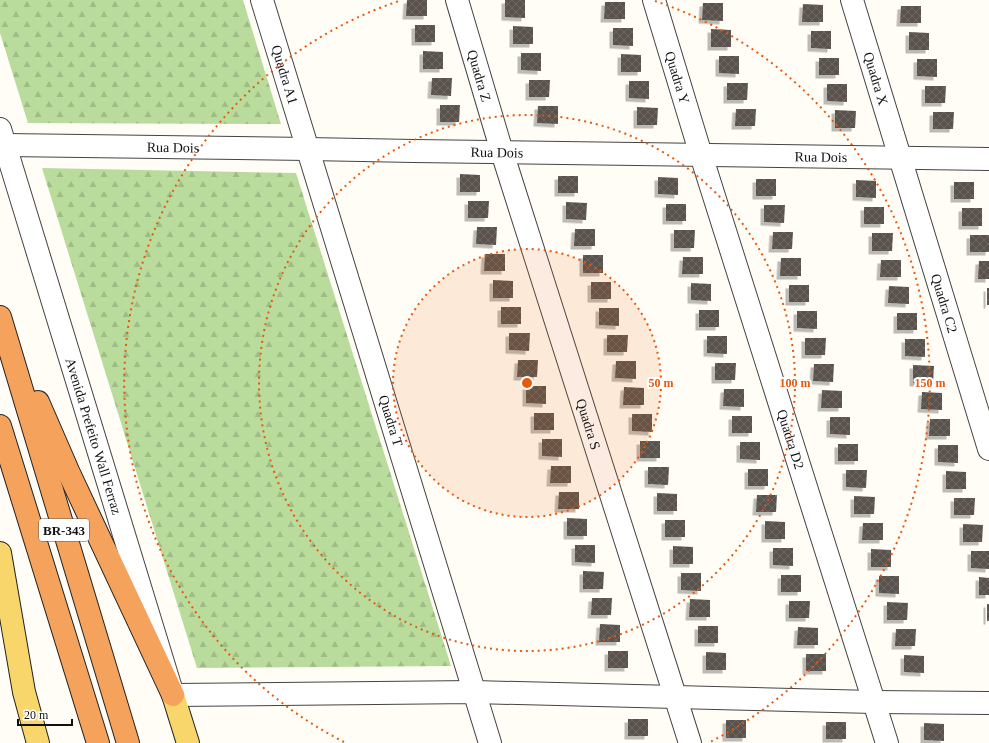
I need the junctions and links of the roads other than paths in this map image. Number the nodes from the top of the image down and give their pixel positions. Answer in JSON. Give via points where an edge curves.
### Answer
{"nodes":[{"id":1,"x":262,"y":0,"type":"edge"},
{"id":2,"x":457,"y":0,"type":"edge"},
{"id":3,"x":654,"y":0,"type":"edge"},
{"id":4,"x":852,"y":0,"type":"edge"},
{"id":5,"x":2,"y":137,"type":"edge"},
{"id":6,"x":308,"y":149,"type":"junction"},
{"id":7,"x":502,"y":152,"type":"junction"},
{"id":8,"x":701,"y":155,"type":"junction"},
{"id":9,"x":900,"y":158,"type":"junction"},
{"id":10,"x":989,"y":159,"type":"edge"},
{"id":11,"x":0,"y":317,"type":"edge"},
{"id":12,"x":0,"y":426,"type":"edge"},
{"id":13,"x":989,"y":449,"type":"edge"},
{"id":14,"x":0,"y":553,"type":"edge"},
{"id":15,"x":474,"y":692,"type":"junction"},
{"id":16,"x":173,"y":695,"type":"junction"},
{"id":17,"x":676,"y":696,"type":"junction"},
{"id":18,"x":874,"y":702,"type":"junction"},
{"id":19,"x":989,"y":703,"type":"edge"},
{"id":20,"x":38,"y":743,"type":"edge"},
{"id":21,"x":98,"y":743,"type":"edge"},
{"id":22,"x":128,"y":743,"type":"edge"},
{"id":23,"x":188,"y":743,"type":"edge"},
{"id":24,"x":490,"y":743,"type":"edge"},
{"id":25,"x":690,"y":743,"type":"edge"},
{"id":26,"x":887,"y":743,"type":"edge"}],
"edges":[{"from":1,"to":6,"type":"street","name":"Quadra A1"},
{"from":2,"to":7,"type":"street","name":"Quadra Z"},
{"from":3,"to":8,"type":"street","name":"Quadra Y"},
{"from":4,"to":9,"type":"street","name":"Quadra X"},
{"from":5,"to":6,"type":"street","name":"Rua Dois"},
{"from":5,"to":16,"type":"street","name":"Avenida Prefeito Wall Ferraz"},
{"from":6,"to":7,"type":"street","name":"Rua Dois"},
{"from":6,"to":15,"type":"street","name":"Quadra T"},
{"from":7,"to":8,"type":"street","name":"Rua Dois"},
{"from":7,"to":17,"type":"street","name":"Quadra S"},
{"from":8,"to":9,"type":"street","name":"Rua Dois"},
{"from":8,"to":18,"type":"street","name":"Quadra D2"},
{"from":9,"to":10,"type":"street","name":"Rua Dois"},
{"from":9,"to":13,"type":"street","name":"Quadra C2"},
{"from":11,"to":16,"type":"highway","via":[[68,471]]},
{"from":11,"to":22,"type":"highway","number":"BR-343"},
{"from":12,"to":21,"type":"highway","number":"BR-343"},
{"from":14,"to":20,"type":"main road","via":[[24,692]]},
{"from":15,"to":16,"type":"street"},
{"from":15,"to":17,"type":"street"},
{"from":15,"to":24,"type":"street","name":"Quadra T"},
{"from":16,"to":23,"type":"main road","name":"Avenida Prefeito Wall Ferraz"},
{"from":17,"to":18,"type":"street"},
{"from":17,"to":25,"type":"street","name":"Quadra S"},
{"from":18,"to":19,"type":"street"},
{"from":18,"to":26,"type":"street","name":"Quadra D2"}]}
